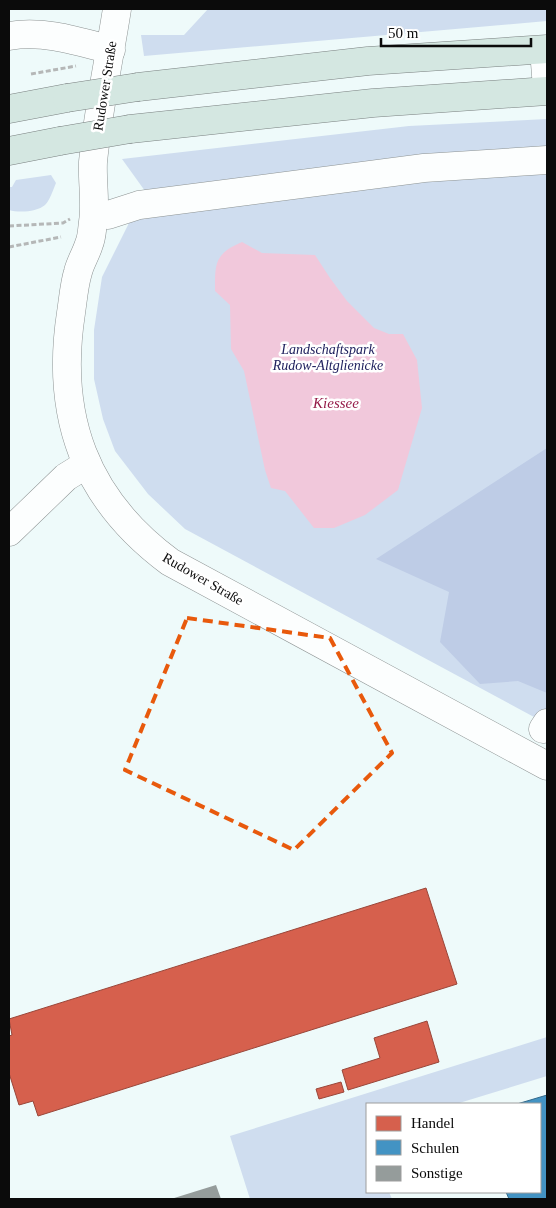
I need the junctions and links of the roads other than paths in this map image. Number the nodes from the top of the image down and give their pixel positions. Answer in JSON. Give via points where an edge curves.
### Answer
{"nodes":[{"id":1,"x":117,"y":9,"type":"edge"},
{"id":2,"x":9,"y":36,"type":"edge"},
{"id":3,"x":111,"y":50,"type":"junction"},
{"id":4,"x":546,"y":50,"type":"edge"},
{"id":5,"x":547,"y":90,"type":"edge"},
{"id":6,"x":9,"y":109,"type":"edge"},
{"id":7,"x":9,"y":151,"type":"edge"},
{"id":8,"x":547,"y":160,"type":"edge"},
{"id":9,"x":108,"y":215,"type":"dead end"},
{"id":10,"x":88,"y":464,"type":"junction"},
{"id":11,"x":9,"y":532,"type":"edge"},
{"id":12,"x":547,"y":766,"type":"edge"}],
"edges":[{"from":1,"to":3,"type":"street","name":"Rudower Straße"},
{"from":2,"to":3,"type":"street","via":[[54,36]]},
{"from":3,"to":10,"type":"street","name":"Rudower Straße","via":[[93,164],[95,209],[90,242],[78,272],[68,336],[70,407]]},
{"from":4,"to":5,"type":"street"},
{"from":4,"to":6,"type":"highway","bridge":true,"via":[[368,61],[138,87]]},
{"from":5,"to":7,"type":"highway","bridge":true,"via":[[373,103],[130,129]]},
{"from":8,"to":9,"type":"street","via":[[424,168],[139,205]]},
{"from":10,"to":11,"type":"street","via":[[66,477]]},
{"from":10,"to":12,"type":"street","name":"Rudower Straße","via":[[120,516],[152,549],[170,562]]}]}
